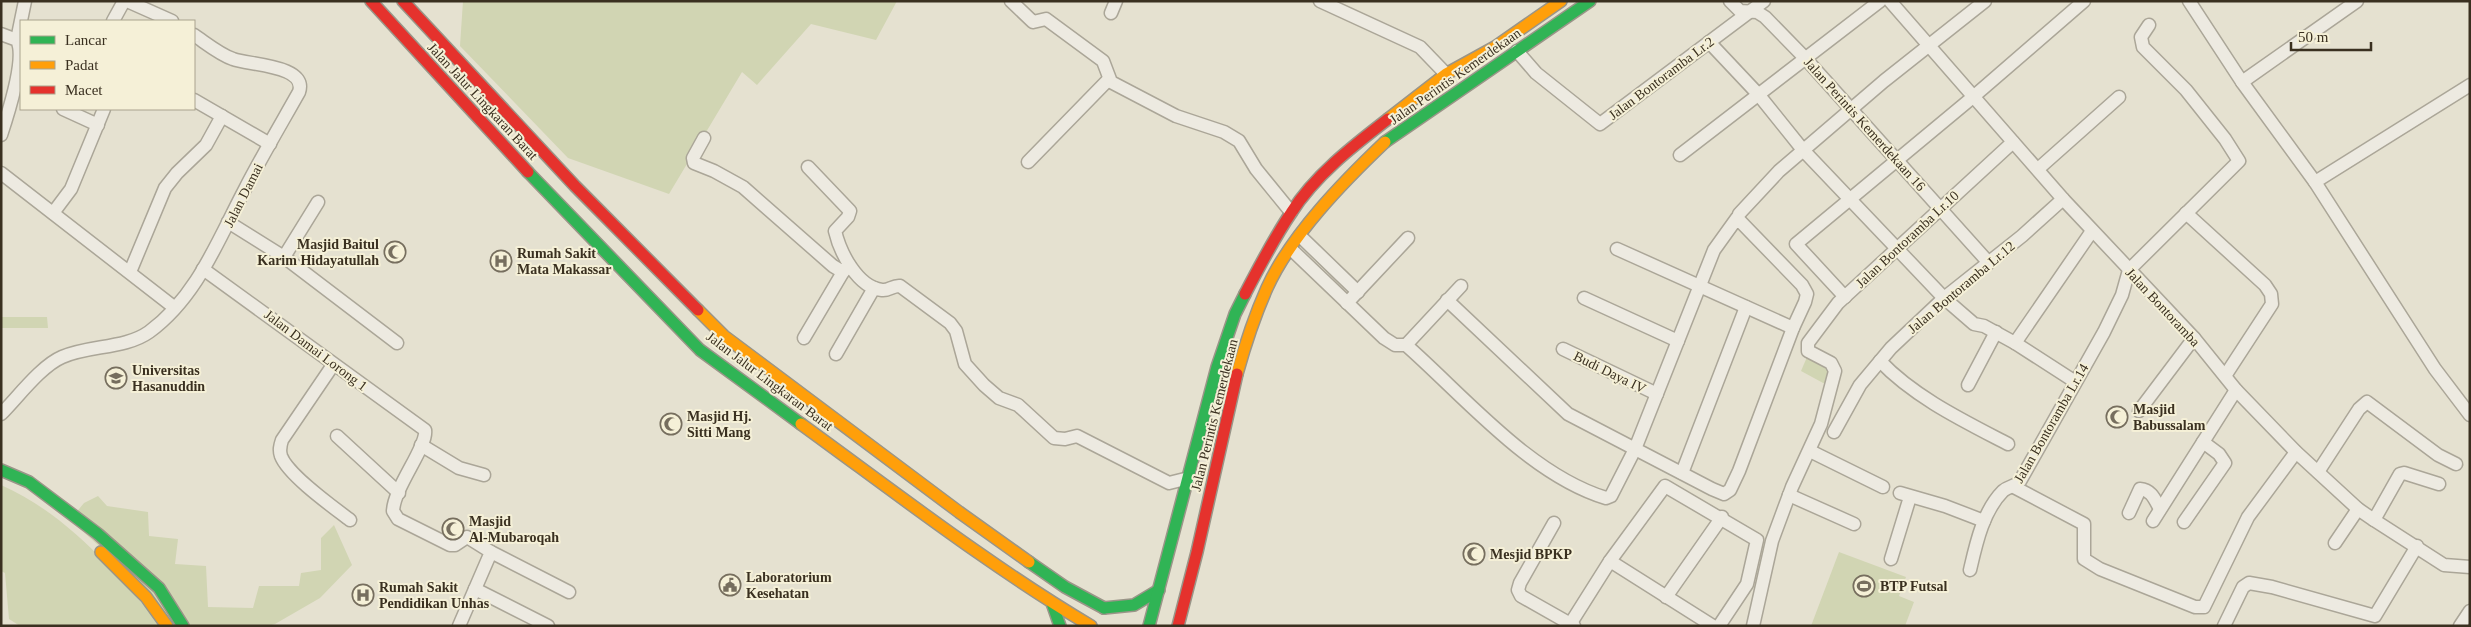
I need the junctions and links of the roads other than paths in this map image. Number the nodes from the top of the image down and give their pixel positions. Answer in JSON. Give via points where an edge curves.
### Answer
{"nodes":[{"id":1,"x":25,"y":1,"type":"edge"},
{"id":2,"x":126,"y":1,"type":"edge"},
{"id":3,"x":371,"y":1,"type":"edge"},
{"id":4,"x":403,"y":1,"type":"edge"},
{"id":5,"x":1011,"y":1,"type":"edge"},
{"id":6,"x":1320,"y":1,"type":"edge"},
{"id":7,"x":1561,"y":1,"type":"edge"},
{"id":8,"x":1590,"y":1,"type":"edge"},
{"id":9,"x":1730,"y":1,"type":"edge"},
{"id":10,"x":1764,"y":1,"type":"edge"},
{"id":11,"x":1880,"y":1,"type":"edge"},
{"id":12,"x":1890,"y":1,"type":"edge"},
{"id":13,"x":1985,"y":1,"type":"edge"},
{"id":14,"x":2084,"y":1,"type":"edge"},
{"id":15,"x":2189,"y":1,"type":"edge"},
{"id":16,"x":2357,"y":1,"type":"edge"},
{"id":17,"x":1749,"y":12,"type":"junction"},
{"id":18,"x":21,"y":20,"type":"edge"},
{"id":19,"x":114,"y":20,"type":"edge"},
{"id":20,"x":170,"y":20,"type":"edge"},
{"id":21,"x":20,"y":25,"type":"edge"},
{"id":22,"x":2149,"y":25,"type":"dead end"},
{"id":23,"x":1,"y":34,"type":"edge"},
{"id":24,"x":195,"y":36,"type":"edge"},
{"id":25,"x":17,"y":40,"type":"junction"},
{"id":26,"x":1709,"y":42,"type":"junction"},
{"id":27,"x":1928,"y":46,"type":"junction"},
{"id":28,"x":1517,"y":51,"type":"junction"},
{"id":29,"x":1806,"y":58,"type":"junction"},
{"id":30,"x":1446,"y":74,"type":"junction"},
{"id":31,"x":1109,"y":79,"type":"junction"},
{"id":32,"x":2242,"y":82,"type":"junction"},
{"id":33,"x":2470,"y":85,"type":"edge"},
{"id":34,"x":17,"y":90,"type":"edge"},
{"id":35,"x":1758,"y":94,"type":"junction"},
{"id":36,"x":1973,"y":97,"type":"junction"},
{"id":37,"x":2119,"y":97,"type":"dead end"},
{"id":38,"x":195,"y":101,"type":"edge"},
{"id":39,"x":1851,"y":109,"type":"junction"},
{"id":40,"x":64,"y":110,"type":"edge"},
{"id":41,"x":104,"y":110,"type":"edge"},
{"id":42,"x":222,"y":116,"type":"junction"},
{"id":43,"x":98,"y":125,"type":"junction"},
{"id":44,"x":1,"y":135,"type":"edge"},
{"id":45,"x":704,"y":138,"type":"dead end"},
{"id":46,"x":2013,"y":142,"type":"junction"},
{"id":47,"x":270,"y":144,"type":"junction"},
{"id":48,"x":1803,"y":150,"type":"junction"},
{"id":49,"x":1680,"y":155,"type":"dead end"},
{"id":50,"x":1898,"y":160,"type":"junction"},
{"id":51,"x":1028,"y":162,"type":"dead end"},
{"id":52,"x":808,"y":167,"type":"dead end"},
{"id":53,"x":2038,"y":169,"type":"junction"},
{"id":54,"x":1,"y":173,"type":"edge"},
{"id":55,"x":2315,"y":182,"type":"junction"},
{"id":56,"x":2063,"y":199,"type":"junction"},
{"id":57,"x":1850,"y":200,"type":"junction"},
{"id":58,"x":318,"y":202,"type":"dead end"},
{"id":59,"x":1940,"y":208,"type":"junction"},
{"id":60,"x":1291,"y":212,"type":"junction"},
{"id":61,"x":53,"y":213,"type":"junction"},
{"id":62,"x":2186,"y":213,"type":"junction"},
{"id":63,"x":1739,"y":214,"type":"dead end"},
{"id":64,"x":228,"y":222,"type":"junction"},
{"id":65,"x":2092,"y":230,"type":"junction"},
{"id":66,"x":1300,"y":236,"type":"junction"},
{"id":67,"x":1408,"y":238,"type":"dead end"},
{"id":68,"x":1897,"y":247,"type":"junction"},
{"id":69,"x":1291,"y":249,"type":"junction"},
{"id":70,"x":1617,"y":249,"type":"dead end"},
{"id":71,"x":284,"y":258,"type":"junction"},
{"id":72,"x":1989,"y":263,"type":"junction"},
{"id":73,"x":846,"y":268,"type":"junction"},
{"id":74,"x":203,"y":269,"type":"junction"},
{"id":75,"x":2129,"y":270,"type":"junction"},
{"id":76,"x":130,"y":272,"type":"junction"},
{"id":77,"x":1461,"y":286,"type":"dead end"},
{"id":78,"x":1700,"y":287,"type":"junction"},
{"id":79,"x":874,"y":288,"type":"junction"},
{"id":80,"x":1358,"y":292,"type":"junction"},
{"id":81,"x":1845,"y":297,"type":"junction"},
{"id":82,"x":1584,"y":298,"type":"dead end"},
{"id":83,"x":1944,"y":298,"type":"junction"},
{"id":84,"x":1447,"y":300,"type":"junction"},
{"id":85,"x":181,"y":302,"type":"junction"},
{"id":86,"x":1347,"y":303,"type":"junction"},
{"id":87,"x":1746,"y":307,"type":"junction"},
{"id":88,"x":1792,"y":328,"type":"junction"},
{"id":89,"x":1996,"y":332,"type":"junction"},
{"id":90,"x":804,"y":338,"type":"dead end"},
{"id":91,"x":2194,"y":338,"type":"junction"},
{"id":92,"x":1678,"y":341,"type":"junction"},
{"id":93,"x":397,"y":343,"type":"dead end"},
{"id":94,"x":2015,"y":343,"type":"junction"},
{"id":95,"x":1406,"y":345,"type":"junction"},
{"id":96,"x":1562,"y":349,"type":"dead end"},
{"id":97,"x":836,"y":354,"type":"dead end"},
{"id":98,"x":1880,"y":361,"type":"junction"},
{"id":99,"x":333,"y":365,"type":"junction"},
{"id":100,"x":2225,"y":376,"type":"junction"},
{"id":101,"x":2074,"y":381,"type":"junction"},
{"id":102,"x":1968,"y":385,"type":"dead end"},
{"id":103,"x":2236,"y":390,"type":"junction"},
{"id":104,"x":1657,"y":394,"type":"junction"},
{"id":105,"x":2139,"y":411,"type":"dead end"},
{"id":106,"x":1,"y":414,"type":"edge"},
{"id":107,"x":2470,"y":416,"type":"edge"},
{"id":108,"x":1834,"y":432,"type":"dead end"},
{"id":109,"x":337,"y":436,"type":"dead end"},
{"id":110,"x":424,"y":440,"type":"junction"},
{"id":111,"x":2203,"y":442,"type":"junction"},
{"id":112,"x":2008,"y":444,"type":"dead end"},
{"id":113,"x":1635,"y":449,"type":"junction"},
{"id":114,"x":1810,"y":451,"type":"junction"},
{"id":115,"x":2296,"y":452,"type":"junction"},
{"id":116,"x":2456,"y":464,"type":"dead end"},
{"id":117,"x":1,"y":470,"type":"edge"},
{"id":118,"x":2318,"y":472,"type":"junction"},
{"id":119,"x":1682,"y":473,"type":"junction"},
{"id":120,"x":484,"y":475,"type":"dead end"},
{"id":121,"x":1189,"y":478,"type":"junction"},
{"id":122,"x":1,"y":481,"type":"edge"},
{"id":123,"x":2439,"y":484,"type":"dead end"},
{"id":124,"x":1883,"y":487,"type":"dead end"},
{"id":125,"x":2014,"y":487,"type":"junction"},
{"id":126,"x":399,"y":492,"type":"junction"},
{"id":127,"x":1789,"y":495,"type":"junction"},
{"id":128,"x":2160,"y":509,"type":"junction"},
{"id":129,"x":2358,"y":509,"type":"junction"},
{"id":130,"x":2129,"y":513,"type":"dead end"},
{"id":131,"x":1722,"y":517,"type":"junction"},
{"id":132,"x":350,"y":520,"type":"dead end"},
{"id":133,"x":2374,"y":520,"type":"junction"},
{"id":134,"x":1984,"y":521,"type":"junction"},
{"id":135,"x":2153,"y":521,"type":"dead end"},
{"id":136,"x":2184,"y":522,"type":"dead end"},
{"id":137,"x":1554,"y":523,"type":"dead end"},
{"id":138,"x":1854,"y":524,"type":"dead end"},
{"id":139,"x":2335,"y":544,"type":"dead end"},
{"id":140,"x":2418,"y":546,"type":"junction"},
{"id":141,"x":491,"y":552,"type":"junction"},
{"id":142,"x":1891,"y":559,"type":"dead end"},
{"id":143,"x":1610,"y":562,"type":"junction"},
{"id":144,"x":2470,"y":567,"type":"edge"},
{"id":145,"x":1970,"y":570,"type":"dead end"},
{"id":146,"x":475,"y":589,"type":"junction"},
{"id":147,"x":1159,"y":590,"type":"junction"},
{"id":148,"x":569,"y":592,"type":"dead end"},
{"id":149,"x":1666,"y":597,"type":"junction"},
{"id":150,"x":1052,"y":603,"type":"junction"},
{"id":151,"x":2470,"y":611,"type":"edge"},
{"id":152,"x":1571,"y":625,"type":"edge"},
{"id":153,"x":167,"y":626,"type":"edge"},
{"id":154,"x":182,"y":626,"type":"edge"},
{"id":155,"x":459,"y":626,"type":"edge"},
{"id":156,"x":548,"y":626,"type":"edge"},
{"id":157,"x":1060,"y":626,"type":"edge"},
{"id":158,"x":1091,"y":626,"type":"edge"},
{"id":159,"x":1149,"y":626,"type":"edge"},
{"id":160,"x":1178,"y":626,"type":"edge"},
{"id":161,"x":1714,"y":626,"type":"edge"},
{"id":162,"x":1719,"y":626,"type":"edge"},
{"id":163,"x":1753,"y":626,"type":"edge"},
{"id":164,"x":2224,"y":626,"type":"edge"},
{"id":165,"x":2460,"y":626,"type":"edge"}],
"edges":[{"from":1,"to":18,"type":"street"},
{"from":2,"to":19,"type":"street"},
{"from":2,"to":20,"type":"street"},
{"from":3,"to":150,"type":"main road","name":"Jalan Jalur Lingkaran Barat","via":[[562,209],[700,350]]},
{"from":4,"to":147,"type":"main road","name":"Jalan Jalur Lingkaran Barat","via":[[575,186],[724,336],[1064,587],[1104,608],[1132,607]]},
{"from":5,"to":31,"type":"street","via":[[1033,22],[1046,19],[1103,60]]},
{"from":6,"to":30,"type":"street","via":[[1420,47]]},
{"from":7,"to":30,"type":"main road","name":"Jalan Perintis Kemerdekaan","via":[[1495,47]]},
{"from":8,"to":28,"type":"main road","name":"Jalan Perintis Kemerdekaan"},
{"from":9,"to":17,"type":"street","name":"Jalan Perintis Kemerdekaan 16","via":[[1740,11]]},
{"from":10,"to":17,"type":"street","name":"Jalan Bontoramba Lr.2"},
{"from":11,"to":29,"type":"street"},
{"from":12,"to":27,"type":"street","name":"Jalan Bontoramba"},
{"from":13,"to":27,"type":"street"},
{"from":14,"to":36,"type":"street"},
{"from":15,"to":32,"type":"street"},
{"from":16,"to":32,"type":"street"},
{"from":17,"to":26,"type":"street","name":"Jalan Bontoramba Lr.2"},
{"from":17,"to":29,"type":"street","name":"Jalan Perintis Kemerdekaan 16","via":[[1765,17]]},
{"from":21,"to":25,"type":"street"},
{"from":22,"to":62,"type":"street","via":[[2141,37],[2143,47],[2186,90],[2240,159]]},
{"from":23,"to":25,"type":"street"},
{"from":24,"to":47,"type":"street","name":"Jalan Damai","via":[[233,59],[268,65],[298,81],[298,92]]},
{"from":25,"to":34,"type":"street","via":[[20,49]]},
{"from":26,"to":28,"type":"street","name":"Jalan Bontoramba Lr.2","via":[[1600,124],[1536,73]]},
{"from":26,"to":35,"type":"street"},
{"from":27,"to":36,"type":"street","name":"Jalan Bontoramba"},
{"from":27,"to":39,"type":"street"},
{"from":28,"to":66,"type":"main road","name":"Jalan Perintis Kemerdekaan","via":[[1387,140],[1338,186]]},
{"from":29,"to":35,"type":"street"},
{"from":29,"to":39,"type":"street","name":"Jalan Perintis Kemerdekaan 16"},
{"from":30,"to":60,"type":"main road","name":"Jalan Perintis Kemerdekaan","via":[[1359,142],[1322,175]]},
{"from":31,"to":51,"type":"street"},
{"from":31,"to":60,"type":"street","via":[[1161,110],[1224,132],[1239,141],[1256,169]]},
{"from":32,"to":55,"type":"street"},
{"from":33,"to":55,"type":"street"},
{"from":34,"to":44,"type":"street"},
{"from":35,"to":48,"type":"street"},
{"from":35,"to":49,"type":"street"},
{"from":36,"to":46,"type":"street","name":"Jalan Bontoramba"},
{"from":36,"to":50,"type":"street"},
{"from":37,"to":53,"type":"street"},
{"from":38,"to":42,"type":"street"},
{"from":39,"to":48,"type":"street"},
{"from":39,"to":50,"type":"street","name":"Jalan Perintis Kemerdekaan 16"},
{"from":40,"to":43,"type":"street"},
{"from":41,"to":43,"type":"street"},
{"from":42,"to":47,"type":"street"},
{"from":42,"to":76,"type":"street","via":[[203,149],[165,188]]},
{"from":43,"to":61,"type":"street","via":[[71,189]]},
{"from":45,"to":73,"type":"street","via":[[693,162],[714,170],[743,188],[825,260]]},
{"from":46,"to":53,"type":"street","name":"Jalan Bontoramba"},
{"from":46,"to":59,"type":"street","name":"Jalan Bontoramba Lr.10"},
{"from":47,"to":64,"type":"street","name":"Jalan Damai"},
{"from":48,"to":57,"type":"street"},
{"from":48,"to":63,"type":"street","via":[[1765,184]]},
{"from":50,"to":57,"type":"street"},
{"from":50,"to":59,"type":"street","name":"Jalan Perintis Kemerdekaan 16"},
{"from":52,"to":73,"type":"street","via":[[850,211],[834,231]]},
{"from":53,"to":56,"type":"street","name":"Jalan Bontoramba"},
{"from":54,"to":61,"type":"street"},
{"from":55,"to":107,"type":"street","via":[[2435,369]]},
{"from":56,"to":65,"type":"street","name":"Jalan Bontoramba"},
{"from":56,"to":72,"type":"street","name":"Jalan Bontoramba Lr.12"},
{"from":57,"to":68,"type":"street"},
{"from":57,"to":81,"type":"street","via":[[1796,244]]},
{"from":58,"to":71,"type":"street"},
{"from":59,"to":68,"type":"street","name":"Jalan Bontoramba Lr.10"},
{"from":59,"to":72,"type":"street","name":"Jalan Perintis Kemerdekaan 16"},
{"from":60,"to":121,"type":"main road","name":"Jalan Perintis Kemerdekaan","via":[[1236,314],[1218,367]]},
{"from":61,"to":76,"type":"street"},
{"from":62,"to":75,"type":"street"},
{"from":62,"to":100,"type":"street","via":[[2265,285],[2272,297],[2272,304]]},
{"from":64,"to":71,"type":"street"},
{"from":64,"to":74,"type":"street","name":"Jalan Damai"},
{"from":65,"to":75,"type":"street","name":"Jalan Bontoramba"},
{"from":65,"to":94,"type":"street"},
{"from":66,"to":69,"type":"main road","name":"Jalan Perintis Kemerdekaan"},
{"from":66,"to":80,"type":"street"},
{"from":67,"to":80,"type":"street"},
{"from":68,"to":81,"type":"street","name":"Jalan Bontoramba Lr.10"},
{"from":68,"to":83,"type":"street"},
{"from":69,"to":86,"type":"street"},
{"from":69,"to":160,"type":"main road","name":"Jalan Perintis Kemerdekaan","via":[[1268,286],[1231,393]]},
{"from":70,"to":78,"type":"street"},
{"from":71,"to":93,"type":"street"},
{"from":72,"to":83,"type":"street","name":"Jalan Bontoramba Lr.12"},
{"from":73,"to":79,"type":"street"},
{"from":73,"to":90,"type":"street"},
{"from":74,"to":85,"type":"street","name":"Jalan Damai"},
{"from":74,"to":99,"type":"street","name":"Jalan Damai Lorong 1"},
{"from":75,"to":91,"type":"street","name":"Jalan Bontoramba"},
{"from":75,"to":101,"type":"street","name":"Jalan Bontoramba Lr.14","via":[[2118,304]]},
{"from":76,"to":85,"type":"street"},
{"from":77,"to":84,"type":"street"},
{"from":78,"to":87,"type":"street"},
{"from":78,"to":88,"type":"street","via":[[1714,250],[1737,218],[1806,289],[1805,302]]},
{"from":78,"to":92,"type":"street"},
{"from":79,"to":97,"type":"street"},
{"from":79,"to":121,"type":"street","via":[[884,291],[900,286],[950,323],[956,331],[963,361],[974,374],[998,397],[1018,405],[1054,438],[1078,436],[1169,483]]},
{"from":80,"to":86,"type":"street"},
{"from":81,"to":114,"type":"street","name":"Jalan Bontoramba Lr.10","via":[[1831,310],[1808,343],[1808,351],[1832,363],[1835,371]]},
{"from":82,"to":92,"type":"street"},
{"from":83,"to":89,"type":"street","via":[[1974,324]]},
{"from":83,"to":98,"type":"street","name":"Jalan Bontoramba Lr.12","via":[[1915,323]]},
{"from":84,"to":95,"type":"street"},
{"from":84,"to":113,"type":"street","via":[[1568,414]]},
{"from":85,"to":106,"type":"street","name":"Jalan Damai","via":[[139,338],[87,348],[55,361]]},
{"from":86,"to":95,"type":"street","via":[[1384,338],[1395,345]]},
{"from":87,"to":88,"type":"street"},
{"from":87,"to":119,"type":"street"},
{"from":88,"to":119,"type":"street","via":[[1739,471],[1728,492],[1722,493]]},
{"from":89,"to":94,"type":"street"},
{"from":89,"to":102,"type":"street"},
{"from":91,"to":100,"type":"street","name":"Jalan Bontoramba"},
{"from":91,"to":105,"type":"street"},
{"from":92,"to":104,"type":"street"},
{"from":94,"to":101,"type":"street"},
{"from":95,"to":113,"type":"street","via":[[1533,461],[1578,486],[1610,497]]},
{"from":96,"to":104,"type":"street","name":"Budi Daya IV"},
{"from":98,"to":108,"type":"street","name":"Jalan Bontoramba Lr.12","via":[[1860,385]]},
{"from":98,"to":112,"type":"street","via":[[1897,378],[1969,424]]},
{"from":99,"to":110,"type":"street","name":"Jalan Damai Lorong 1","via":[[426,430]]},
{"from":99,"to":132,"type":"street","via":[[282,440],[280,454],[304,482]]},
{"from":100,"to":103,"type":"street","name":"Jalan Bontoramba"},
{"from":101,"to":125,"type":"street","name":"Jalan Bontoramba Lr.14"},
{"from":103,"to":111,"type":"street"},
{"from":103,"to":115,"type":"street","name":"Jalan Bontoramba"},
{"from":104,"to":113,"type":"street"},
{"from":109,"to":126,"type":"street"},
{"from":110,"to":120,"type":"street","name":"Jalan Damai Lorong 1","via":[[459,468]]},
{"from":110,"to":126,"type":"street"},
{"from":111,"to":128,"type":"street"},
{"from":111,"to":136,"type":"street","via":[[2220,454],[2225,462]]},
{"from":113,"to":119,"type":"street"},
{"from":114,"to":124,"type":"street"},
{"from":114,"to":127,"type":"street"},
{"from":115,"to":118,"type":"street","name":"Jalan Bontoramba"},
{"from":115,"to":125,"type":"street","via":[[2248,517],[2204,607],[2195,607],[2084,559],[2084,524]]},
{"from":116,"to":118,"type":"street","via":[[2438,455],[2367,402],[2359,409]]},
{"from":117,"to":154,"type":"main road","via":[[29,482],[98,534],[159,588]]},
{"from":118,"to":129,"type":"street","name":"Jalan Bontoramba"},
{"from":121,"to":147,"type":"main road","name":"Jalan Perintis Kemerdekaan"},
{"from":122,"to":153,"type":"main road","via":[[24,490],[104,554],[146,597]]},
{"from":123,"to":133,"type":"street","via":[[2400,474]]},
{"from":125,"to":134,"type":"street","name":"Jalan Bontoramba Lr.14","via":[[2003,492]]},
{"from":126,"to":141,"type":"street","via":[[393,508],[398,520],[452,545],[468,537]]},
{"from":127,"to":138,"type":"street"},
{"from":127,"to":163,"type":"street","via":[[1772,541]]},
{"from":128,"to":130,"type":"street","via":[[2152,494],[2142,489],[2137,491]]},
{"from":128,"to":135,"type":"street"},
{"from":129,"to":133,"type":"street","name":"Jalan Bontoramba"},
{"from":129,"to":139,"type":"street"},
{"from":131,"to":143,"type":"street","via":[[1665,486]]},
{"from":131,"to":149,"type":"street"},
{"from":131,"to":162,"type":"street","via":[[1757,540],[1747,584]]},
{"from":133,"to":140,"type":"street","name":"Jalan Bontoramba"},
{"from":134,"to":142,"type":"street","via":[[1905,495]]},
{"from":134,"to":145,"type":"street","name":"Jalan Bontoramba Lr.14"},
{"from":137,"to":152,"type":"street","via":[[1518,592]]},
{"from":140,"to":144,"type":"street","name":"Jalan Bontoramba","via":[[2444,565]]},
{"from":140,"to":164,"type":"street","via":[[2375,616],[2249,583],[2243,587]]},
{"from":141,"to":146,"type":"street"},
{"from":141,"to":148,"type":"street"},
{"from":143,"to":149,"type":"street"},
{"from":143,"to":152,"type":"street"},
{"from":146,"to":155,"type":"street"},
{"from":146,"to":156,"type":"street"},
{"from":147,"to":159,"type":"main road","name":"Jalan Perintis Kemerdekaan"},
{"from":149,"to":161,"type":"street"},
{"from":150,"to":157,"type":"main road"},
{"from":150,"to":158,"type":"main road","name":"Jalan Jalur Lingkaran Barat"},
{"from":151,"to":165,"type":"street"}]}
